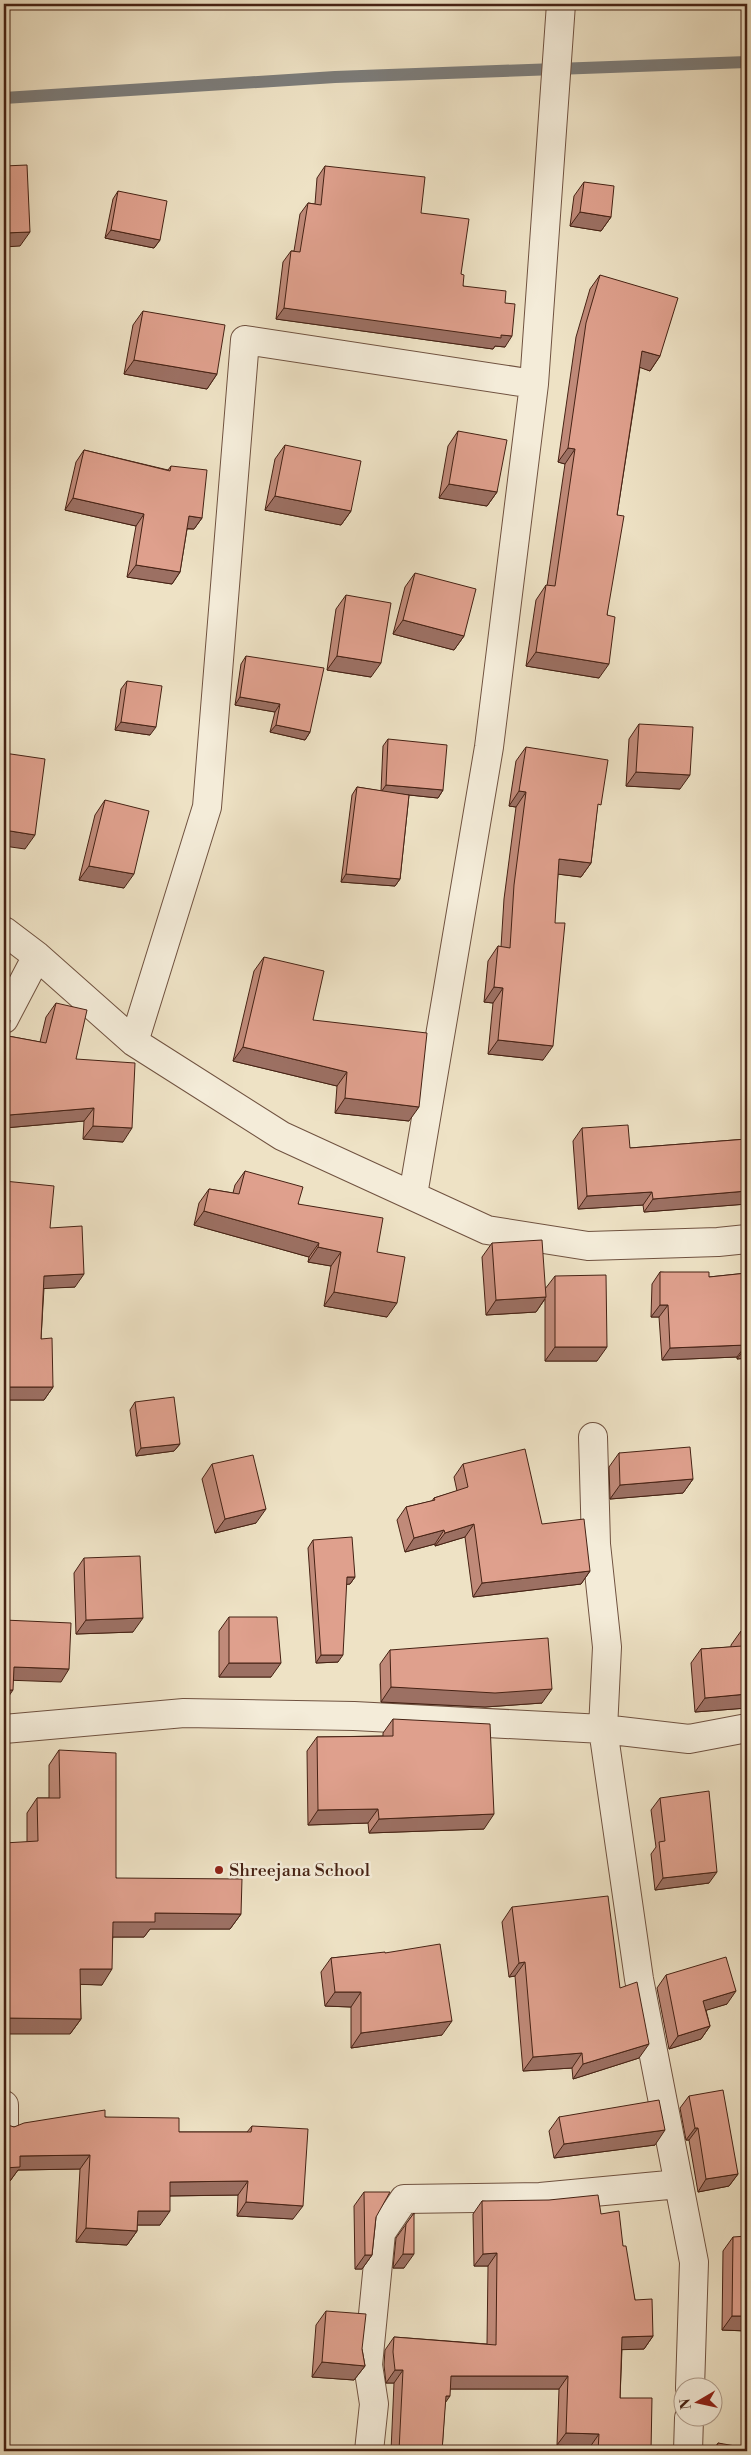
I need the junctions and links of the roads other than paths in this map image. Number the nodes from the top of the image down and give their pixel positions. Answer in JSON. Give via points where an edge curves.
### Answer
{"nodes":[{"id":1,"x":561,"y":4,"type":"edge"},
{"id":2,"x":534,"y":384,"type":"junction"},
{"id":3,"x":4,"y":931,"type":"edge"},
{"id":4,"x":37,"y":956,"type":"junction"},
{"id":5,"x":4,"y":1019,"type":"edge"},
{"id":6,"x":134,"y":1042,"type":"junction"},
{"id":7,"x":413,"y":1195,"type":"junction"},
{"id":8,"x":747,"y":1239,"type":"edge"},
{"id":9,"x":593,"y":1437,"type":"dead end"},
{"id":10,"x":747,"y":1728,"type":"edge"},
{"id":11,"x":4,"y":1729,"type":"edge"},
{"id":12,"x":603,"y":1730,"type":"junction"},
{"id":13,"x":4,"y":2105,"type":"edge"},
{"id":14,"x":4,"y":2125,"type":"edge"},
{"id":15,"x":679,"y":2184,"type":"junction"},
{"id":16,"x":690,"y":2378,"type":"edge"},
{"id":17,"x":689,"y":2428,"type":"edge"},
{"id":18,"x":370,"y":2451,"type":"edge"},
{"id":19,"x":688,"y":2451,"type":"edge"}],
"edges":[{"from":1,"to":2,"type":"street"},
{"from":2,"to":6,"type":"street","via":[[245,340],[207,807]]},
{"from":2,"to":7,"type":"street","via":[[489,747]]},
{"from":3,"to":4,"type":"street"},
{"from":4,"to":5,"type":"street"},
{"from":4,"to":6,"type":"street"},
{"from":6,"to":7,"type":"street","via":[[282,1136]]},
{"from":7,"to":8,"type":"street","via":[[487,1230],[588,1246]]},
{"from":9,"to":12,"type":"street","via":[[596,1544],[606,1647]]},
{"from":10,"to":12,"type":"street","via":[[689,1739]]},
{"from":11,"to":12,"type":"street","via":[[184,1713],[354,1716]]},
{"from":12,"to":15,"type":"street","via":[[639,1979]]},
{"from":13,"to":14,"type":"street"},
{"from":15,"to":16,"type":"street","via":[[694,2262]]},
{"from":15,"to":18,"type":"street","via":[[540,2197],[404,2199],[381,2233],[368,2365],[374,2404]]},
{"from":17,"to":19,"type":"street"}]}
